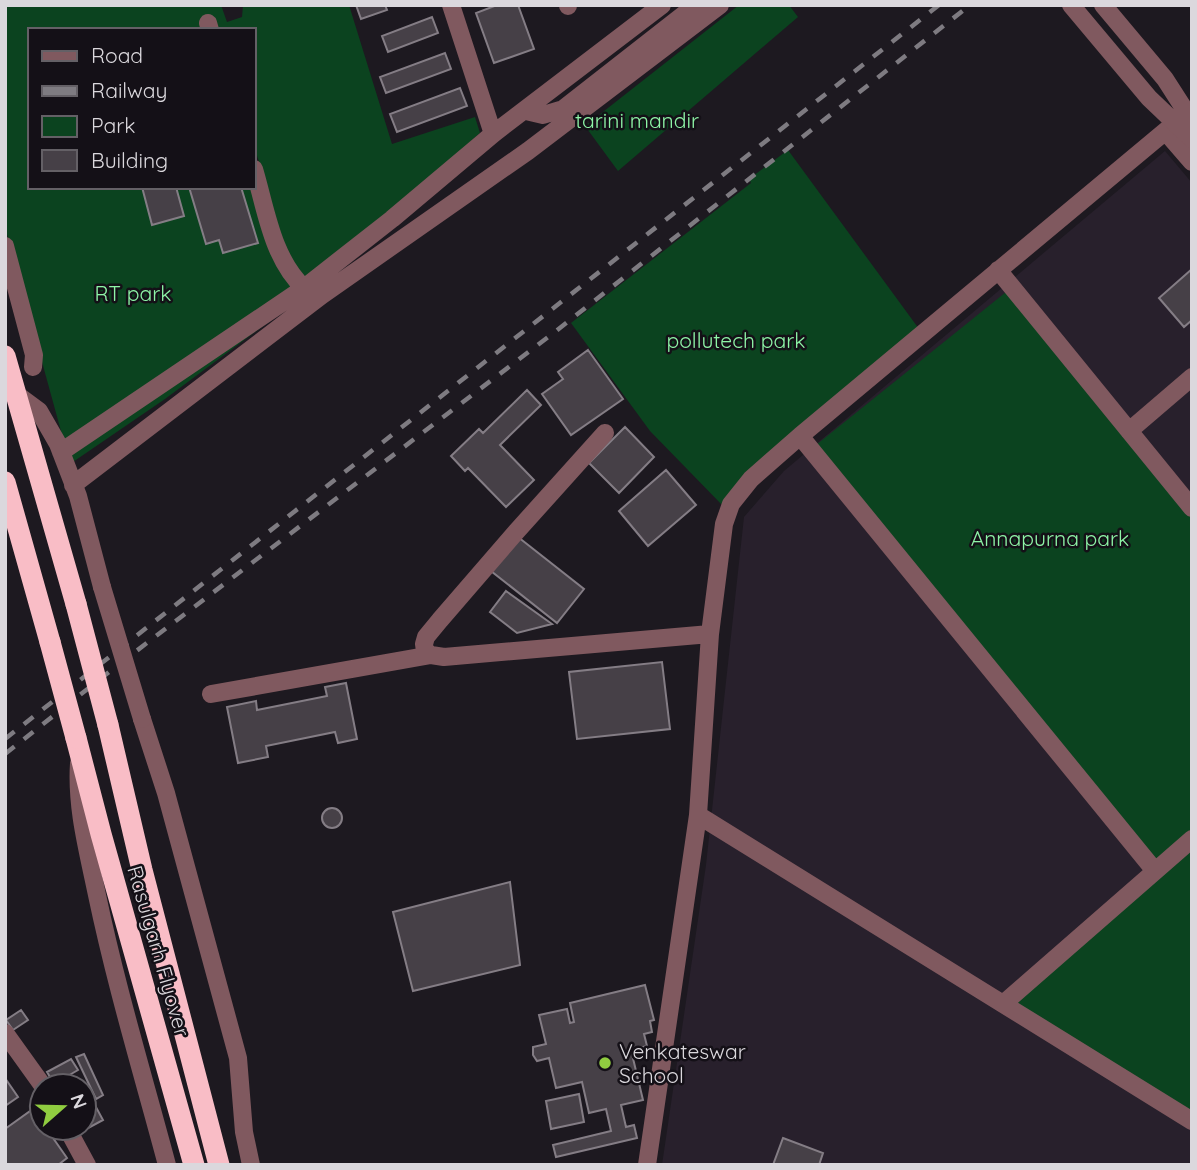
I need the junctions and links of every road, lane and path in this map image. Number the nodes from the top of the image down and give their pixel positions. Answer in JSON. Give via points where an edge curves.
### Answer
{"nodes":[{"id":1,"x":451,"y":5,"type":"edge"},
{"id":2,"x":662,"y":5,"type":"edge"},
{"id":3,"x":696,"y":5,"type":"edge"},
{"id":4,"x":720,"y":5,"type":"edge"},
{"id":5,"x":1072,"y":5,"type":"edge"},
{"id":6,"x":1103,"y":5,"type":"edge"},
{"id":7,"x":563,"y":109,"type":"junction"},
{"id":8,"x":1192,"y":110,"type":"edge"},
{"id":9,"x":526,"y":111,"type":"junction"},
{"id":10,"x":1192,"y":121,"type":"edge"},
{"id":11,"x":1166,"y":132,"type":"junction"},
{"id":12,"x":493,"y":134,"type":"junction"},
{"id":13,"x":545,"y":138,"type":"junction"},
{"id":14,"x":1192,"y":139,"type":"edge"},
{"id":15,"x":1192,"y":162,"type":"edge"},
{"id":16,"x":256,"y":176,"type":"edge"},
{"id":17,"x":5,"y":246,"type":"edge"},
{"id":18,"x":998,"y":270,"type":"junction"},
{"id":19,"x":304,"y":288,"type":"junction"},
{"id":20,"x":5,"y":356,"type":"edge"},
{"id":21,"x":33,"y":367,"type":"dead end"},
{"id":22,"x":1192,"y":377,"type":"edge"},
{"id":23,"x":16,"y":394,"type":"junction"},
{"id":24,"x":1129,"y":431,"type":"junction"},
{"id":25,"x":605,"y":433,"type":"dead end"},
{"id":26,"x":800,"y":436,"type":"junction"},
{"id":27,"x":61,"y":452,"type":"junction"},
{"id":28,"x":5,"y":482,"type":"edge"},
{"id":29,"x":74,"y":485,"type":"junction"},
{"id":30,"x":1192,"y":508,"type":"edge"},
{"id":31,"x":710,"y":634,"type":"junction"},
{"id":32,"x":432,"y":655,"type":"junction"},
{"id":33,"x":211,"y":694,"type":"dead end"},
{"id":34,"x":78,"y":744,"type":"junction"},
{"id":35,"x":698,"y":815,"type":"junction"},
{"id":36,"x":1192,"y":839,"type":"edge"},
{"id":37,"x":1155,"y":871,"type":"junction"},
{"id":38,"x":1003,"y":1004,"type":"junction"},
{"id":39,"x":5,"y":1033,"type":"edge"},
{"id":40,"x":33,"y":1072,"type":"edge"},
{"id":41,"x":1192,"y":1121,"type":"edge"},
{"id":42,"x":75,"y":1142,"type":"edge"},
{"id":43,"x":87,"y":1165,"type":"edge"},
{"id":44,"x":167,"y":1165,"type":"edge"},
{"id":45,"x":194,"y":1165,"type":"edge"},
{"id":46,"x":219,"y":1165,"type":"edge"},
{"id":47,"x":251,"y":1165,"type":"edge"},
{"id":48,"x":647,"y":1165,"type":"edge"}],
"edges":[{"from":1,"to":12,"type":"street"},
{"from":2,"to":9,"type":"street"},
{"from":3,"to":7,"type":"street"},
{"from":4,"to":13,"type":"street"},
{"from":5,"to":14,"type":"street","bridge":true,"via":[[1149,98]]},
{"from":6,"to":10,"type":"street","bridge":true,"via":[[1165,79]]},
{"from":7,"to":9,"type":"street","via":[[543,115]]},
{"from":7,"to":13,"type":"street"},
{"from":8,"to":11,"type":"street"},
{"from":9,"to":12,"type":"street"},
{"from":11,"to":15,"type":"street"},
{"from":11,"to":18,"type":"street"},
{"from":12,"to":19,"type":"street"},
{"from":13,"to":29,"type":"street","via":[[322,295]]},
{"from":16,"to":19,"type":"street","via":[[275,244],[290,275]]},
{"from":17,"to":21,"type":"street","via":[[34,355]]},
{"from":18,"to":24,"type":"street"},
{"from":18,"to":26,"type":"street"},
{"from":19,"to":27,"type":"street"},
{"from":20,"to":23,"type":"highway","name":"Rasulgarh Flyover"},
{"from":22,"to":24,"type":"street"},
{"from":23,"to":27,"type":"street","via":[[39,411]]},
{"from":23,"to":46,"type":"highway","name":"Rasulgarh Flyover","bridge":true,"via":[[108,725]]},
{"from":24,"to":30,"type":"street"},
{"from":25,"to":32,"type":"street","via":[[426,637],[425,651]]},
{"from":26,"to":31,"type":"street","via":[[751,479],[731,504],[724,524]]},
{"from":26,"to":37,"type":"street"},
{"from":27,"to":29,"type":"street"},
{"from":28,"to":34,"type":"highway","name":"Rasulgarh Flyover","bridge":true},
{"from":29,"to":47,"type":"street","bridge":true,"via":[[166,793],[238,1058]]},
{"from":31,"to":32,"type":"street"},
{"from":31,"to":35,"type":"street"},
{"from":32,"to":33,"type":"street"},
{"from":34,"to":44,"type":"street","via":[[83,832],[108,947]]},
{"from":34,"to":45,"type":"highway","name":"Rasulgarh Flyover"},
{"from":35,"to":38,"type":"street"},
{"from":35,"to":48,"type":"street"},
{"from":36,"to":37,"type":"street"},
{"from":37,"to":38,"type":"street"},
{"from":38,"to":41,"type":"street"},
{"from":39,"to":40,"type":"street"},
{"from":42,"to":43,"type":"street"}]}
